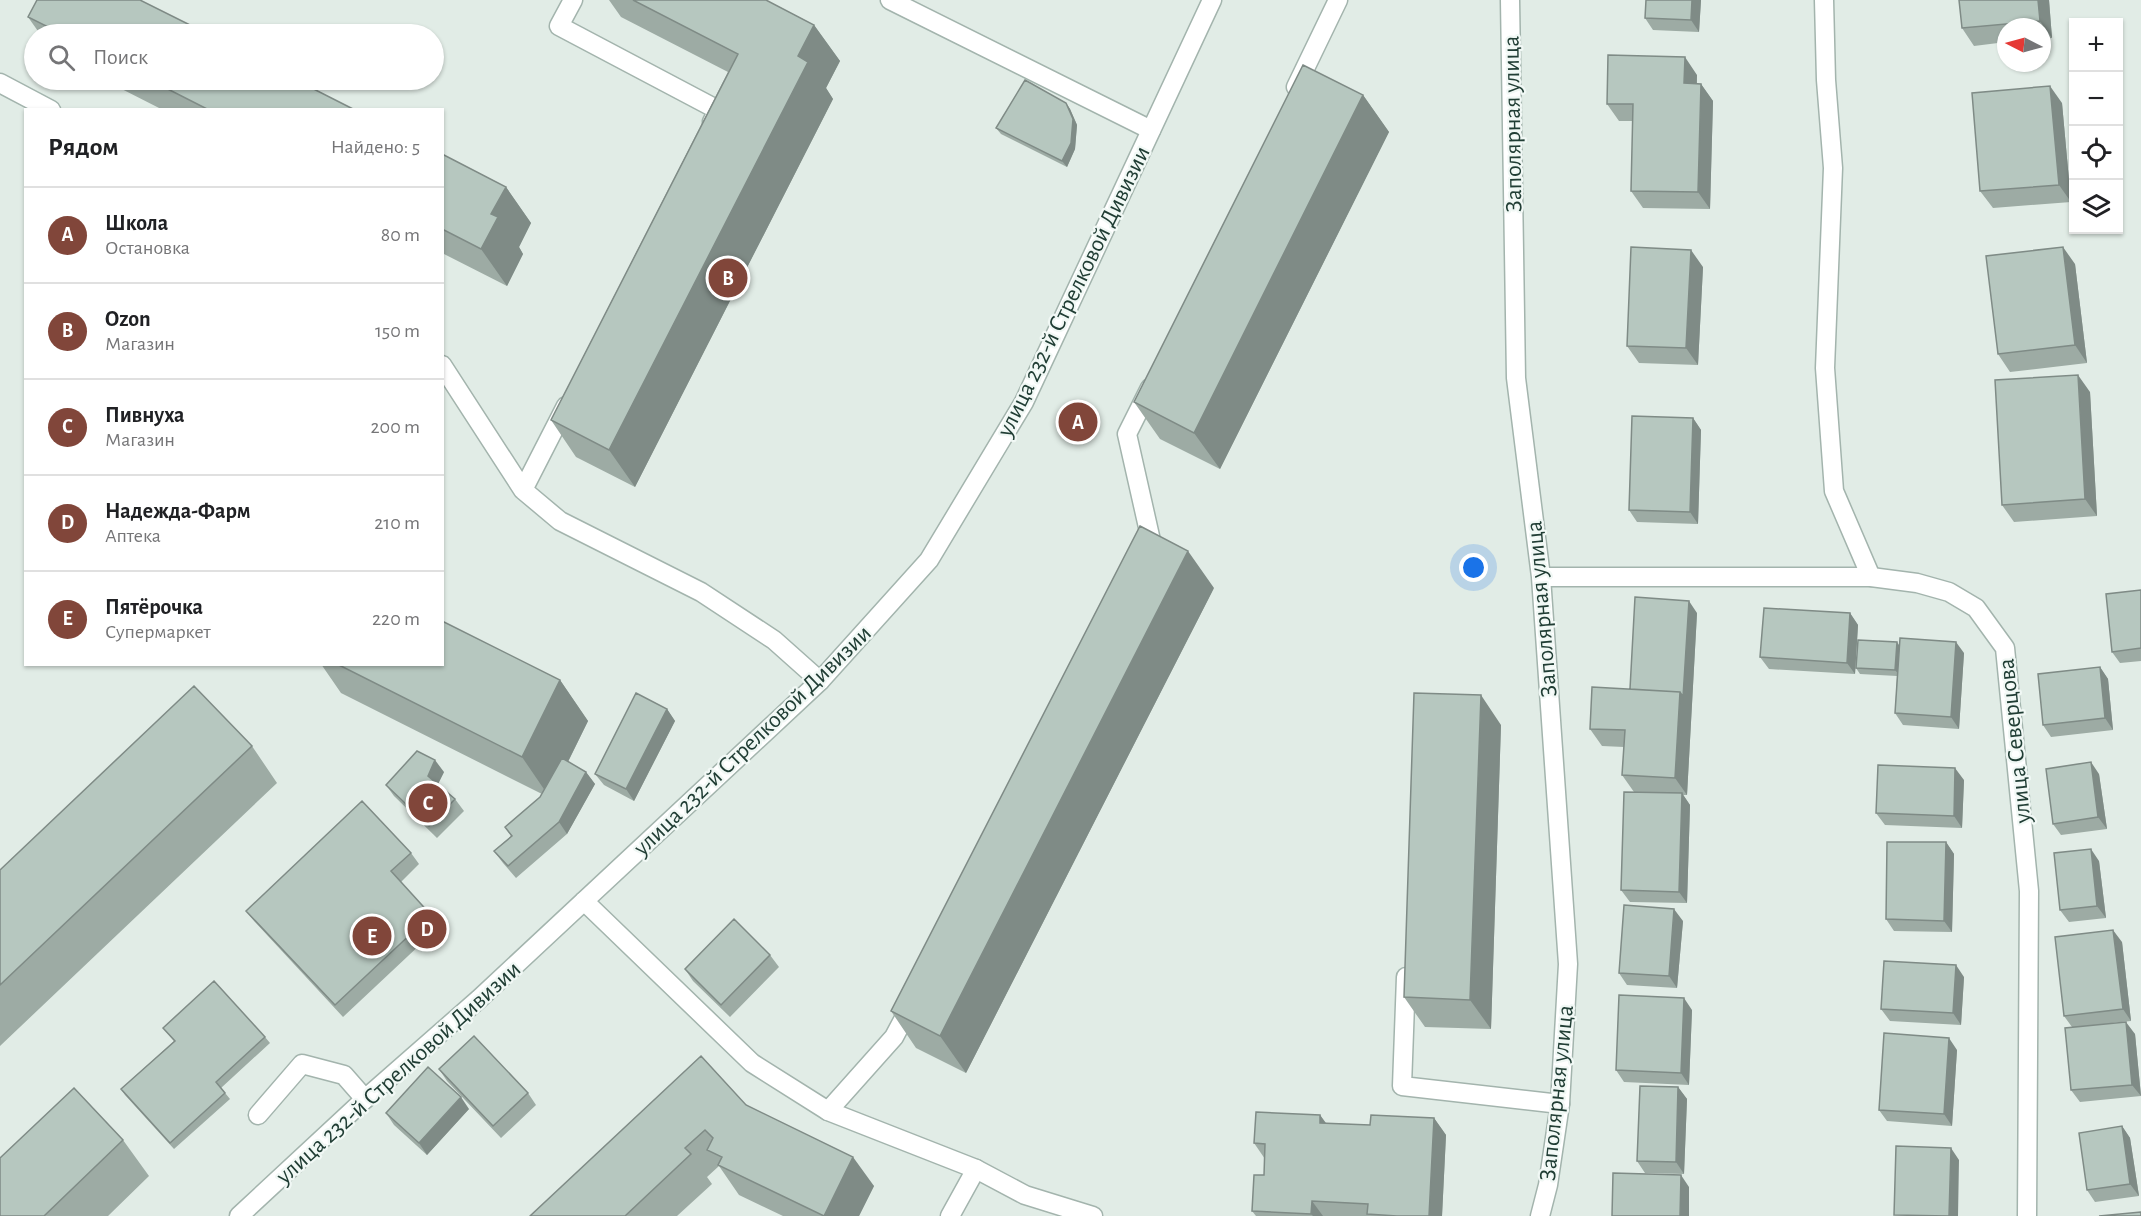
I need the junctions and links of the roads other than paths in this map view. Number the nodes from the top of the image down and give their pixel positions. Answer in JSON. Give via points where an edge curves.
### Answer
{"nodes":[{"id":1,"x":573,"y":0,"type":"edge"},
{"id":2,"x":890,"y":0,"type":"edge"},
{"id":3,"x":1212,"y":0,"type":"edge"},
{"id":4,"x":1338,"y":0,"type":"edge"},
{"id":5,"x":1510,"y":0,"type":"edge"},
{"id":6,"x":1824,"y":0,"type":"edge"},
{"id":7,"x":0,"y":83,"type":"edge"},
{"id":8,"x":1287,"y":106,"type":"edge"},
{"id":9,"x":47,"y":108,"type":"edge"},
{"id":10,"x":1151,"y":130,"type":"junction"},
{"id":11,"x":703,"y":141,"type":"edge"},
{"id":12,"x":444,"y":369,"type":"edge"},
{"id":13,"x":1158,"y":371,"type":"edge"},
{"id":14,"x":574,"y":390,"type":"edge"},
{"id":15,"x":523,"y":490,"type":"junction"},
{"id":16,"x":1141,"y":566,"type":"edge"},
{"id":17,"x":1541,"y":577,"type":"junction"},
{"id":18,"x":1871,"y":577,"type":"junction"},
{"id":19,"x":820,"y":681,"type":"junction"},
{"id":20,"x":584,"y":902,"type":"junction"},
{"id":21,"x":1407,"y":957,"type":"edge"},
{"id":22,"x":922,"y":985,"type":"edge"},
{"id":23,"x":365,"y":1099,"type":"junction"},
{"id":24,"x":1560,"y":1104,"type":"junction"},
{"id":25,"x":828,"y":1112,"type":"junction"},
{"id":26,"x":258,"y":1114,"type":"dead end"},
{"id":27,"x":976,"y":1169,"type":"junction"},
{"id":28,"x":239,"y":1216,"type":"edge"},
{"id":29,"x":950,"y":1216,"type":"edge"},
{"id":30,"x":1093,"y":1216,"type":"edge"},
{"id":31,"x":1539,"y":1216,"type":"edge"},
{"id":32,"x":2027,"y":1216,"type":"edge"}],
"edges":[{"from":1,"to":11,"type":"street","via":[[559,26],[718,110]]},
{"from":2,"to":10,"type":"street"},
{"from":3,"to":10,"type":"street","name":"улица 232-й Стрелковой Дивизии"},
{"from":4,"to":8,"type":"street"},
{"from":5,"to":17,"type":"street","name":"Заполярная улица","via":[[1516,378]]},
{"from":6,"to":18,"type":"street","via":[[1833,168],[1825,368],[1834,491]]},
{"from":7,"to":9,"type":"street"},
{"from":10,"to":19,"type":"street","name":"улица 232-й Стрелковой Дивизии","via":[[1024,402],[929,560]]},
{"from":12,"to":15,"type":"street"},
{"from":13,"to":16,"type":"street","via":[[1127,434],[1152,545]]},
{"from":14,"to":15,"type":"street"},
{"from":15,"to":19,"type":"street","via":[[560,521],[701,592],[774,640]]},
{"from":17,"to":18,"type":"street","name":"улица Северцова"},
{"from":17,"to":24,"type":"street","name":"Заполярная улица","via":[[1568,964]]},
{"from":18,"to":32,"type":"street","name":"улица Северцова","via":[[1949,592],[1976,608],[2005,648],[2029,891]]},
{"from":19,"to":20,"type":"street","name":"улица 232-й Стрелковой Дивизии"},
{"from":20,"to":23,"type":"street","name":"улица 232-й Стрелковой Дивизии"},
{"from":20,"to":25,"type":"street","via":[[752,1062]]},
{"from":21,"to":24,"type":"street","via":[[1402,1086]]},
{"from":22,"to":25,"type":"street","via":[[894,1037]]},
{"from":23,"to":26,"type":"street","via":[[344,1075],[302,1064]]},
{"from":23,"to":28,"type":"street","name":"улица 232-й Стрелковой Дивизии"},
{"from":24,"to":31,"type":"street","name":"Заполярная улица","via":[[1548,1185]]},
{"from":25,"to":27,"type":"street"},
{"from":27,"to":29,"type":"street"},
{"from":27,"to":30,"type":"street","via":[[1025,1195]]}]}
